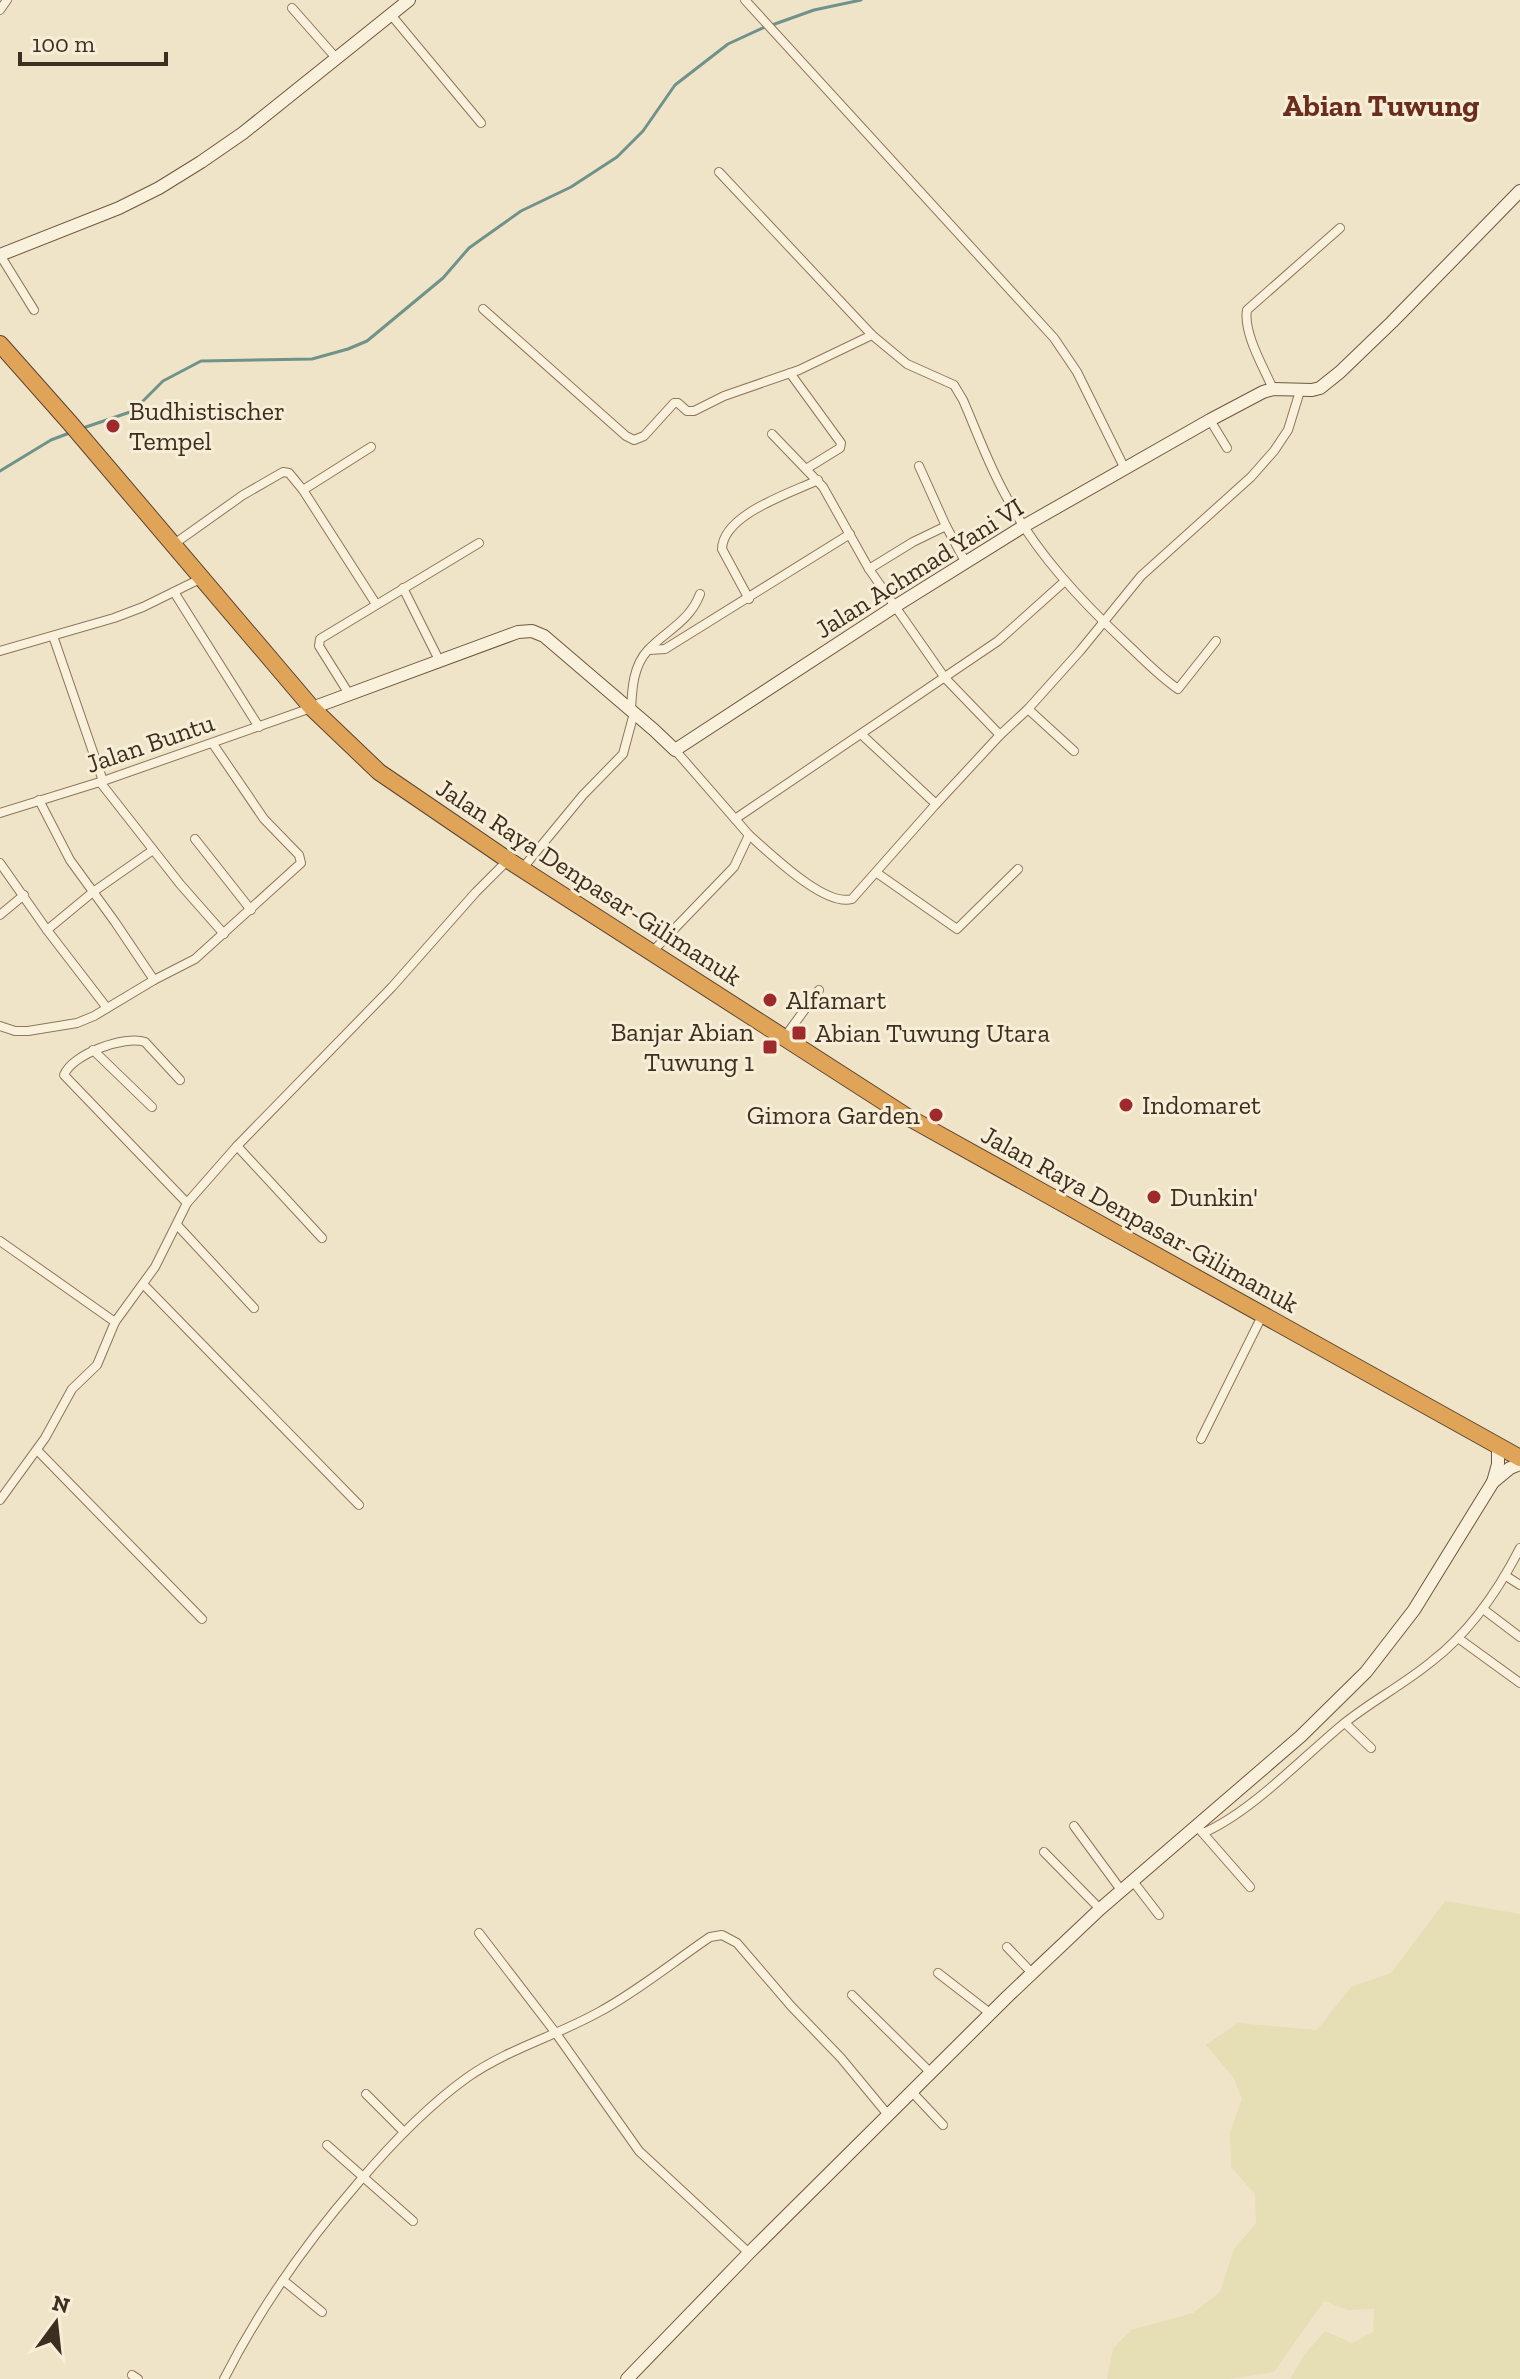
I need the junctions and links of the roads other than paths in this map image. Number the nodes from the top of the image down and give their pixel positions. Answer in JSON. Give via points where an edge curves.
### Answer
{"nodes":[{"id":1,"x":7,"y":0,"type":"edge"},
{"id":2,"x":409,"y":0,"type":"edge"},
{"id":3,"x":745,"y":0,"type":"edge"},
{"id":4,"x":292,"y":8,"type":"dead end"},
{"id":5,"x":0,"y":10,"type":"edge"},
{"id":6,"x":392,"y":16,"type":"junction"},
{"id":7,"x":337,"y":59,"type":"junction"},
{"id":8,"x":481,"y":123,"type":"dead end"},
{"id":9,"x":719,"y":172,"type":"dead end"},
{"id":10,"x":1520,"y":191,"type":"edge"},
{"id":11,"x":1340,"y":228,"type":"dead end"},
{"id":12,"x":0,"y":255,"type":"edge"},
{"id":13,"x":483,"y":309,"type":"dead end"},
{"id":14,"x":34,"y":310,"type":"dead end"},
{"id":15,"x":872,"y":335,"type":"junction"},
{"id":16,"x":0,"y":344,"type":"edge"},
{"id":17,"x":790,"y":373,"type":"junction"},
{"id":18,"x":1273,"y":389,"type":"junction"},
{"id":19,"x":1300,"y":391,"type":"junction"},
{"id":20,"x":1210,"y":420,"type":"junction"},
{"id":21,"x":772,"y":434,"type":"dead end"},
{"id":22,"x":371,"y":447,"type":"dead end"},
{"id":23,"x":1227,"y":448,"type":"dead end"},
{"id":24,"x":919,"y":466,"type":"dead end"},
{"id":25,"x":806,"y":469,"type":"junction"},
{"id":26,"x":1125,"y":469,"type":"junction"},
{"id":27,"x":818,"y":480,"type":"junction"},
{"id":28,"x":303,"y":490,"type":"junction"},
{"id":29,"x":946,"y":526,"type":"junction"},
{"id":30,"x":1024,"y":526,"type":"junction"},
{"id":31,"x":850,"y":534,"type":"junction"},
{"id":32,"x":479,"y":543,"type":"dead end"},
{"id":33,"x":174,"y":544,"type":"junction"},
{"id":34,"x":966,"y":563,"type":"junction"},
{"id":35,"x":869,"y":569,"type":"junction"},
{"id":36,"x":202,"y":577,"type":"junction"},
{"id":37,"x":1065,"y":581,"type":"junction"},
{"id":38,"x":403,"y":588,"type":"junction"},
{"id":39,"x":174,"y":592,"type":"junction"},
{"id":40,"x":700,"y":594,"type":"dead end"},
{"id":41,"x":749,"y":599,"type":"junction"},
{"id":42,"x":376,"y":604,"type":"junction"},
{"id":43,"x":894,"y":607,"type":"junction"},
{"id":44,"x":1104,"y":622,"type":"junction"},
{"id":45,"x":53,"y":636,"type":"junction"},
{"id":46,"x":1216,"y":641,"type":"dead end"},
{"id":47,"x":653,"y":650,"type":"junction"},
{"id":48,"x":0,"y":651,"type":"edge"},
{"id":49,"x":439,"y":660,"type":"junction"},
{"id":50,"x":945,"y":678,"type":"junction"},
{"id":51,"x":349,"y":694,"type":"junction"},
{"id":52,"x":312,"y":708,"type":"junction"},
{"id":53,"x":1028,"y":709,"type":"junction"},
{"id":54,"x":636,"y":715,"type":"junction"},
{"id":55,"x":259,"y":727,"type":"junction"},
{"id":56,"x":861,"y":734,"type":"junction"},
{"id":57,"x":1000,"y":735,"type":"junction"},
{"id":58,"x":213,"y":744,"type":"junction"},
{"id":59,"x":675,"y":750,"type":"junction"},
{"id":60,"x":1074,"y":751,"type":"dead end"},
{"id":61,"x":102,"y":781,"type":"junction"},
{"id":62,"x":39,"y":800,"type":"junction"},
{"id":63,"x":936,"y":804,"type":"junction"},
{"id":64,"x":0,"y":813,"type":"edge"},
{"id":65,"x":735,"y":819,"type":"junction"},
{"id":66,"x":749,"y":835,"type":"junction"},
{"id":67,"x":195,"y":839,"type":"dead end"},
{"id":68,"x":153,"y":850,"type":"junction"},
{"id":69,"x":0,"y":863,"type":"edge"},
{"id":70,"x":515,"y":864,"type":"junction"},
{"id":71,"x":1018,"y":869,"type":"dead end"},
{"id":72,"x":877,"y":873,"type":"junction"},
{"id":73,"x":93,"y":892,"type":"junction"},
{"id":74,"x":24,"y":895,"type":"junction"},
{"id":75,"x":251,"y":910,"type":"junction"},
{"id":76,"x":0,"y":915,"type":"edge"},
{"id":77,"x":47,"y":930,"type":"junction"},
{"id":78,"x":224,"y":934,"type":"junction"},
{"id":79,"x":651,"y":953,"type":"junction"},
{"id":80,"x":154,"y":980,"type":"junction"},
{"id":81,"x":819,"y":990,"type":"dead end"},
{"id":82,"x":107,"y":1008,"type":"junction"},
{"id":83,"x":0,"y":1026,"type":"edge"},
{"id":84,"x":783,"y":1038,"type":"junction"},
{"id":85,"x":93,"y":1050,"type":"junction"},
{"id":86,"x":180,"y":1080,"type":"dead end"},
{"id":87,"x":152,"y":1107,"type":"dead end"},
{"id":88,"x":237,"y":1146,"type":"junction"},
{"id":89,"x":187,"y":1203,"type":"junction"},
{"id":90,"x":178,"y":1226,"type":"junction"},
{"id":91,"x":322,"y":1238,"type":"dead end"},
{"id":92,"x":0,"y":1241,"type":"edge"},
{"id":93,"x":143,"y":1284,"type":"junction"},
{"id":94,"x":254,"y":1308,"type":"dead end"},
{"id":95,"x":1263,"y":1314,"type":"junction"},
{"id":96,"x":115,"y":1322,"type":"junction"},
{"id":97,"x":1201,"y":1439,"type":"dead end"},
{"id":98,"x":37,"y":1450,"type":"junction"},
{"id":99,"x":1514,"y":1453,"type":"edge"},
{"id":100,"x":1493,"y":1482,"type":"junction"},
{"id":101,"x":0,"y":1500,"type":"edge"},
{"id":102,"x":359,"y":1505,"type":"dead end"},
{"id":103,"x":1520,"y":1548,"type":"edge"},
{"id":104,"x":1506,"y":1576,"type":"junction"},
{"id":105,"x":1520,"y":1585,"type":"edge"},
{"id":106,"x":1483,"y":1609,"type":"junction"},
{"id":107,"x":202,"y":1619,"type":"dead end"},
{"id":108,"x":1520,"y":1637,"type":"edge"},
{"id":109,"x":1458,"y":1638,"type":"junction"},
{"id":110,"x":1520,"y":1683,"type":"edge"},
{"id":111,"x":1345,"y":1723,"type":"junction"},
{"id":112,"x":1292,"y":1744,"type":"junction"},
{"id":113,"x":1371,"y":1748,"type":"dead end"},
{"id":114,"x":1303,"y":1758,"type":"junction"},
{"id":115,"x":1074,"y":1826,"type":"dead end"},
{"id":116,"x":1199,"y":1829,"type":"junction"},
{"id":117,"x":1044,"y":1852,"type":"dead end"},
{"id":118,"x":1132,"y":1880,"type":"junction"},
{"id":119,"x":1250,"y":1887,"type":"dead end"},
{"id":120,"x":1121,"y":1890,"type":"junction"},
{"id":121,"x":1100,"y":1909,"type":"junction"},
{"id":122,"x":1159,"y":1915,"type":"dead end"},
{"id":123,"x":479,"y":1933,"type":"dead end"},
{"id":124,"x":1007,"y":1947,"type":"dead end"},
{"id":125,"x":938,"y":1973,"type":"dead end"},
{"id":126,"x":1032,"y":1973,"type":"junction"},
{"id":127,"x":852,"y":1995,"type":"dead end"},
{"id":128,"x":991,"y":2014,"type":"junction"},
{"id":129,"x":555,"y":2032,"type":"junction"},
{"id":130,"x":931,"y":2073,"type":"junction"},
{"id":131,"x":912,"y":2092,"type":"junction"},
{"id":132,"x":366,"y":2094,"type":"dead end"},
{"id":133,"x":889,"y":2116,"type":"junction"},
{"id":134,"x":943,"y":2125,"type":"dead end"},
{"id":135,"x":404,"y":2132,"type":"junction"},
{"id":136,"x":327,"y":2145,"type":"dead end"},
{"id":137,"x":362,"y":2178,"type":"junction"},
{"id":138,"x":413,"y":2221,"type":"dead end"},
{"id":139,"x":749,"y":2253,"type":"junction"},
{"id":140,"x":283,"y":2280,"type":"junction"},
{"id":141,"x":322,"y":2312,"type":"dead end"},
{"id":142,"x":224,"y":2379,"type":"edge"},
{"id":143,"x":627,"y":2379,"type":"edge"}],
"edges":[{"from":1,"to":5,"type":"street"},
{"from":2,"to":6,"type":"street"},
{"from":3,"to":26,"type":"street","via":[[1054,338],[1077,372]]},
{"from":4,"to":7,"type":"street"},
{"from":6,"to":7,"type":"street"},
{"from":6,"to":8,"type":"street"},
{"from":7,"to":12,"type":"street","via":[[243,133],[159,188]]},
{"from":9,"to":15,"type":"street"},
{"from":10,"to":19,"type":"street","name":"Jalan Achmad Yani VI","via":[[1340,372],[1320,388]]},
{"from":11,"to":18,"type":"street","via":[[1247,310],[1256,353]]},
{"from":12,"to":14,"type":"street"},
{"from":13,"to":17,"type":"street","via":[[634,440],[674,403],[694,411]]},
{"from":15,"to":17,"type":"street"},
{"from":15,"to":30,"type":"street","via":[[907,364],[959,390]]},
{"from":16,"to":33,"type":"highway","name":"Jalan Raya Denpasar-Gilimanuk"},
{"from":17,"to":25,"type":"street","via":[[841,443]]},
{"from":18,"to":19,"type":"street","name":"Jalan Achmad Yani VI"},
{"from":18,"to":20,"type":"street","name":"Jalan Achmad Yani VI"},
{"from":19,"to":44,"type":"street","via":[[1288,430],[1274,451],[1141,576]]},
{"from":20,"to":23,"type":"street"},
{"from":20,"to":26,"type":"street","name":"Jalan Achmad Yani VI"},
{"from":21,"to":25,"type":"street"},
{"from":22,"to":28,"type":"street"},
{"from":24,"to":29,"type":"street"},
{"from":25,"to":27,"type":"street"},
{"from":26,"to":30,"type":"street","name":"Jalan Achmad Yani VI"},
{"from":27,"to":31,"type":"street"},
{"from":27,"to":41,"type":"street","via":[[753,511],[726,533],[722,549]]},
{"from":28,"to":33,"type":"street","via":[[283,472]]},
{"from":28,"to":42,"type":"street"},
{"from":29,"to":34,"type":"street"},
{"from":29,"to":35,"type":"street"},
{"from":30,"to":34,"type":"street","name":"Jalan Achmad Yani VI"},
{"from":30,"to":37,"type":"street"},
{"from":31,"to":35,"type":"street"},
{"from":31,"to":41,"type":"street"},
{"from":32,"to":38,"type":"street"},
{"from":33,"to":36,"type":"highway","name":"Jalan Raya Denpasar-Gilimanuk"},
{"from":34,"to":43,"type":"street","name":"Jalan Achmad Yani VI"},
{"from":35,"to":43,"type":"street"},
{"from":36,"to":39,"type":"street"},
{"from":36,"to":52,"type":"highway","name":"Jalan Raya Denpasar-Gilimanuk"},
{"from":37,"to":44,"type":"street"},
{"from":37,"to":50,"type":"street","via":[[998,641]]},
{"from":38,"to":42,"type":"street"},
{"from":38,"to":49,"type":"street"},
{"from":39,"to":45,"type":"street"},
{"from":39,"to":55,"type":"street"},
{"from":40,"to":47,"type":"street","via":[[688,617]]},
{"from":41,"to":47,"type":"street","via":[[665,649]]},
{"from":42,"to":51,"type":"street","via":[[318,642]]},
{"from":43,"to":50,"type":"street"},
{"from":43,"to":59,"type":"street","name":"Jalan Achmad Yani VI"},
{"from":44,"to":46,"type":"street","via":[[1178,689]]},
{"from":44,"to":53,"type":"street"},
{"from":45,"to":48,"type":"street"},
{"from":45,"to":61,"type":"street"},
{"from":47,"to":54,"type":"street","via":[[637,668],[632,685]]},
{"from":49,"to":51,"type":"street"},
{"from":49,"to":54,"type":"street","via":[[532,631]]},
{"from":50,"to":56,"type":"street"},
{"from":50,"to":57,"type":"street"},
{"from":51,"to":52,"type":"street"},
{"from":52,"to":55,"type":"street","name":"Jalan Buntu"},
{"from":52,"to":70,"type":"highway","name":"Jalan Raya Denpasar-Gilimanuk","via":[[379,772]]},
{"from":53,"to":57,"type":"street"},
{"from":53,"to":60,"type":"street"},
{"from":54,"to":59,"type":"street"},
{"from":54,"to":70,"type":"street","via":[[623,754]]},
{"from":55,"to":58,"type":"street","name":"Jalan Buntu"},
{"from":56,"to":63,"type":"street"},
{"from":56,"to":65,"type":"street"},
{"from":57,"to":63,"type":"street"},
{"from":58,"to":61,"type":"street","name":"Jalan Buntu"},
{"from":58,"to":75,"type":"street","via":[[264,819],[301,858]]},
{"from":59,"to":65,"type":"street"},
{"from":61,"to":62,"type":"street","name":"Jalan Buntu"},
{"from":61,"to":68,"type":"street"},
{"from":62,"to":64,"type":"street","name":"Jalan Buntu"},
{"from":62,"to":73,"type":"street"},
{"from":63,"to":72,"type":"street"},
{"from":65,"to":66,"type":"street"},
{"from":66,"to":72,"type":"street","via":[[835,899],[851,900]]},
{"from":66,"to":79,"type":"street","via":[[734,867]]},
{"from":67,"to":75,"type":"street"},
{"from":68,"to":73,"type":"street"},
{"from":68,"to":78,"type":"street"},
{"from":69,"to":74,"type":"street"},
{"from":70,"to":79,"type":"highway","name":"Jalan Raya Denpasar-Gilimanuk"},
{"from":70,"to":88,"type":"street","via":[[476,892]]},
{"from":71,"to":72,"type":"street","via":[[957,929]]},
{"from":73,"to":77,"type":"street"},
{"from":73,"to":80,"type":"street"},
{"from":74,"to":76,"type":"street"},
{"from":74,"to":77,"type":"street"},
{"from":75,"to":78,"type":"street"},
{"from":77,"to":82,"type":"street"},
{"from":78,"to":80,"type":"street","via":[[195,959]]},
{"from":79,"to":84,"type":"highway","name":"Jalan Raya Denpasar-Gilimanuk"},
{"from":80,"to":82,"type":"street"},
{"from":81,"to":84,"type":"street"},
{"from":82,"to":83,"type":"street","via":[[85,1021],[28,1031]]},
{"from":84,"to":95,"type":"highway","name":"Jalan Raya Denpasar-Gilimanuk","via":[[906,1116]]},
{"from":85,"to":86,"type":"street","via":[[140,1040]]},
{"from":85,"to":87,"type":"street"},
{"from":85,"to":89,"type":"street","via":[[64,1075]]},
{"from":88,"to":89,"type":"street"},
{"from":88,"to":91,"type":"street"},
{"from":89,"to":90,"type":"street"},
{"from":90,"to":93,"type":"street"},
{"from":90,"to":94,"type":"street"},
{"from":92,"to":96,"type":"street"},
{"from":93,"to":96,"type":"street"},
{"from":93,"to":102,"type":"street"},
{"from":95,"to":97,"type":"street"},
{"from":95,"to":99,"type":"highway","name":"Jalan Raya Denpasar-Gilimanuk"},
{"from":96,"to":98,"type":"street","via":[[97,1365],[72,1389]]},
{"from":98,"to":101,"type":"street"},
{"from":98,"to":107,"type":"street"},
{"from":99,"to":100,"type":"street","via":[[1510,1468]]},
{"from":99,"to":100,"type":"street","via":[[1498,1464]]},
{"from":100,"to":112,"type":"street","via":[[1391,1641]]},
{"from":103,"to":104,"type":"street"},
{"from":104,"to":105,"type":"street"},
{"from":104,"to":106,"type":"street"},
{"from":106,"to":108,"type":"street"},
{"from":106,"to":109,"type":"street"},
{"from":109,"to":110,"type":"street"},
{"from":109,"to":111,"type":"street"},
{"from":111,"to":113,"type":"street"},
{"from":111,"to":114,"type":"street"},
{"from":112,"to":114,"type":"street"},
{"from":112,"to":116,"type":"street"},
{"from":114,"to":116,"type":"street","via":[[1233,1816]]},
{"from":115,"to":120,"type":"street"},
{"from":116,"to":118,"type":"street"},
{"from":116,"to":119,"type":"street"},
{"from":117,"to":121,"type":"street"},
{"from":118,"to":120,"type":"street"},
{"from":118,"to":122,"type":"street"},
{"from":120,"to":121,"type":"street"},
{"from":121,"to":126,"type":"street"},
{"from":123,"to":129,"type":"street"},
{"from":124,"to":126,"type":"street"},
{"from":125,"to":128,"type":"street"},
{"from":126,"to":128,"type":"street"},
{"from":127,"to":130,"type":"street"},
{"from":128,"to":130,"type":"street"},
{"from":129,"to":133,"type":"street","via":[[598,2013],[710,1937],[722,1935],[751,1958]]},
{"from":129,"to":135,"type":"street","via":[[467,2078]]},
{"from":129,"to":139,"type":"street","via":[[639,2151]]},
{"from":130,"to":131,"type":"street"},
{"from":131,"to":133,"type":"street"},
{"from":131,"to":134,"type":"street"},
{"from":132,"to":135,"type":"street"},
{"from":133,"to":139,"type":"street"},
{"from":135,"to":137,"type":"street"},
{"from":136,"to":137,"type":"street"},
{"from":137,"to":138,"type":"street"},
{"from":137,"to":140,"type":"street"},
{"from":139,"to":143,"type":"street"},
{"from":140,"to":141,"type":"street"},
{"from":140,"to":142,"type":"street"}]}
